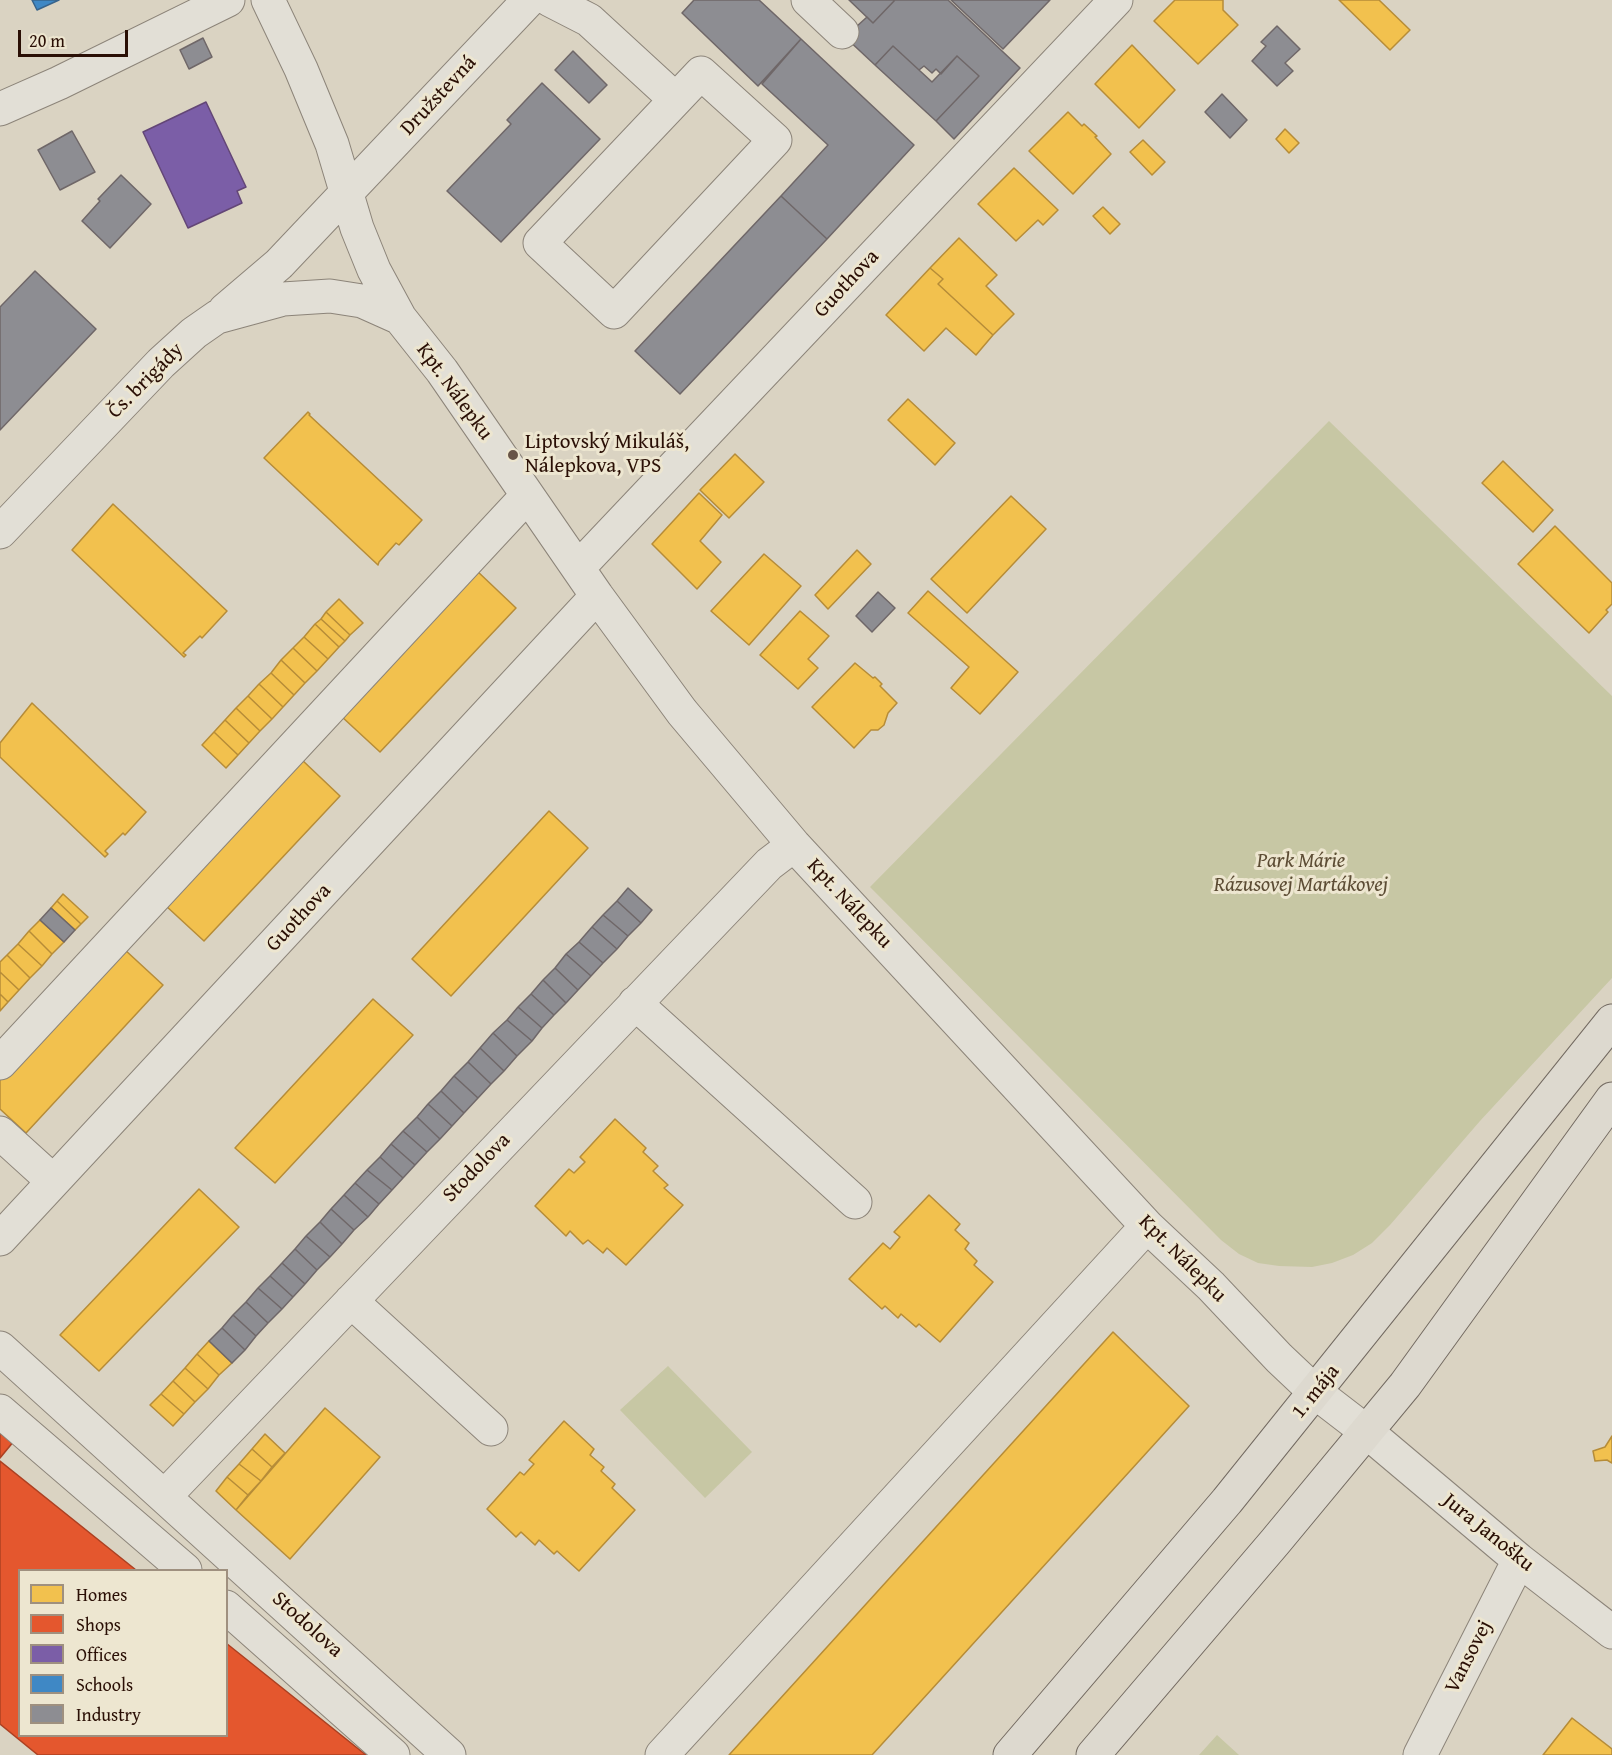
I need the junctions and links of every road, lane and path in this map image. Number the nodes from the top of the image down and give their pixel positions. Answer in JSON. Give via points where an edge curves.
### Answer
{"nodes":[{"id":1,"x":228,"y":0,"type":"edge"},
{"id":2,"x":268,"y":0,"type":"edge"},
{"id":3,"x":530,"y":0,"type":"edge"},
{"id":4,"x":550,"y":0,"type":"edge"},
{"id":5,"x":808,"y":0,"type":"edge"},
{"id":6,"x":1116,"y":0,"type":"edge"},
{"id":7,"x":598,"y":10,"type":"edge"},
{"id":8,"x":842,"y":32,"type":"dead end"},
{"id":9,"x":675,"y":99,"type":"junction"},
{"id":10,"x":0,"y":109,"type":"edge"},
{"id":11,"x":348,"y":193,"type":"junction"},
{"id":12,"x":330,"y":296,"type":"joint"},
{"id":13,"x":217,"y":317,"type":"junction"},
{"id":14,"x":400,"y":318,"type":"junction"},
{"id":15,"x":527,"y":496,"type":"junction"},
{"id":16,"x":0,"y":532,"type":"edge"},
{"id":17,"x":578,"y":568,"type":"junction"},
{"id":18,"x":597,"y":596,"type":"junction"},
{"id":19,"x":794,"y":845,"type":"junction"},
{"id":20,"x":635,"y":1003,"type":"junction"},
{"id":21,"x":1612,"y":1021,"type":"edge"},
{"id":22,"x":0,"y":1063,"type":"edge"},
{"id":23,"x":1612,"y":1099,"type":"edge"},
{"id":24,"x":0,"y":1133,"type":"edge"},
{"id":25,"x":53,"y":1181,"type":"junction"},
{"id":26,"x":855,"y":1202,"type":"dead end"},
{"id":27,"x":1147,"y":1226,"type":"junction"},
{"id":28,"x":0,"y":1239,"type":"edge"},
{"id":29,"x":351,"y":1301,"type":"junction"},
{"id":30,"x":0,"y":1348,"type":"edge"},
{"id":31,"x":1315,"y":1392,"type":"junction"},
{"id":32,"x":0,"y":1411,"type":"edge"},
{"id":33,"x":491,"y":1429,"type":"dead end"},
{"id":34,"x":1367,"y":1432,"type":"junction"},
{"id":35,"x":165,"y":1496,"type":"junction"},
{"id":36,"x":1519,"y":1560,"type":"junction"},
{"id":37,"x":184,"y":1569,"type":"edge"},
{"id":38,"x":228,"y":1609,"type":"edge"},
{"id":39,"x":1612,"y":1632,"type":"edge"},
{"id":40,"x":393,"y":1755,"type":"edge"},
{"id":41,"x":449,"y":1755,"type":"edge"},
{"id":42,"x":662,"y":1755,"type":"edge"},
{"id":43,"x":1010,"y":1755,"type":"edge"},
{"id":44,"x":1093,"y":1755,"type":"edge"},
{"id":45,"x":1420,"y":1755,"type":"edge"}],
"edges":[{"from":1,"to":10,"type":"street"},
{"from":2,"to":11,"type":"street","name":"Kpt. Nálepku","via":[[320,114]]},
{"from":3,"to":11,"type":"street","name":"Družstevná"},
{"from":4,"to":7,"type":"street"},
{"from":5,"to":8,"type":"street"},
{"from":6,"to":17,"type":"street","name":"Guothova"},
{"from":7,"to":9,"type":"street"},
{"from":9,"to":9,"type":"street","via":[[540,243],[614,312],[776,140],[701,73]]},
{"from":11,"to":13,"type":"street","via":[[279,264]]},
{"from":11,"to":14,"type":"street","name":"Kpt. Nálepku","via":[[374,270]]},
{"from":12,"to":13,"type":"street","name":"Čs. brigády","via":[[283,299]]},
{"from":12,"to":14,"type":"street","name":"Kpt. Nálepku","via":[[362,301]]},
{"from":13,"to":16,"type":"street","name":"Čs. brigády","via":[[161,363]]},
{"from":14,"to":15,"type":"street","name":"Kpt. Nálepku","via":[[442,370]]},
{"from":15,"to":17,"type":"street","name":"Kpt. Nálepku"},
{"from":15,"to":22,"type":"street"},
{"from":17,"to":18,"type":"street","name":"Kpt. Nálepku"},
{"from":18,"to":19,"type":"street","name":"Kpt. Nálepku","via":[[682,712]]},
{"from":18,"to":25,"type":"street","name":"Guothova"},
{"from":19,"to":20,"type":"street","name":"Stodolova","via":[[769,864]]},
{"from":19,"to":27,"type":"street","name":"Kpt. Nálepku"},
{"from":20,"to":26,"type":"street"},
{"from":20,"to":29,"type":"street","name":"Stodolova"},
{"from":21,"to":31,"type":"main road","name":"1. mája"},
{"from":23,"to":34,"type":"main road"},
{"from":24,"to":25,"type":"street"},
{"from":25,"to":28,"type":"street","name":"Guothova"},
{"from":27,"to":31,"type":"street","name":"Kpt. Nálepku"},
{"from":27,"to":42,"type":"street"},
{"from":29,"to":33,"type":"street"},
{"from":29,"to":35,"type":"street","name":"Stodolova"},
{"from":30,"to":35,"type":"street","name":"Stodolova"},
{"from":31,"to":34,"type":"street","name":"Kpt. Nálepku"},
{"from":31,"to":43,"type":"main road","name":"1. mája"},
{"from":32,"to":37,"type":"street"},
{"from":34,"to":36,"type":"street","name":"Jura Janošku"},
{"from":34,"to":44,"type":"main road"},
{"from":35,"to":41,"type":"street","name":"Stodolova"},
{"from":36,"to":39,"type":"street","name":"Jura Janošku"},
{"from":36,"to":45,"type":"street","name":"Vansovej"},
{"from":38,"to":40,"type":"street"}]}
